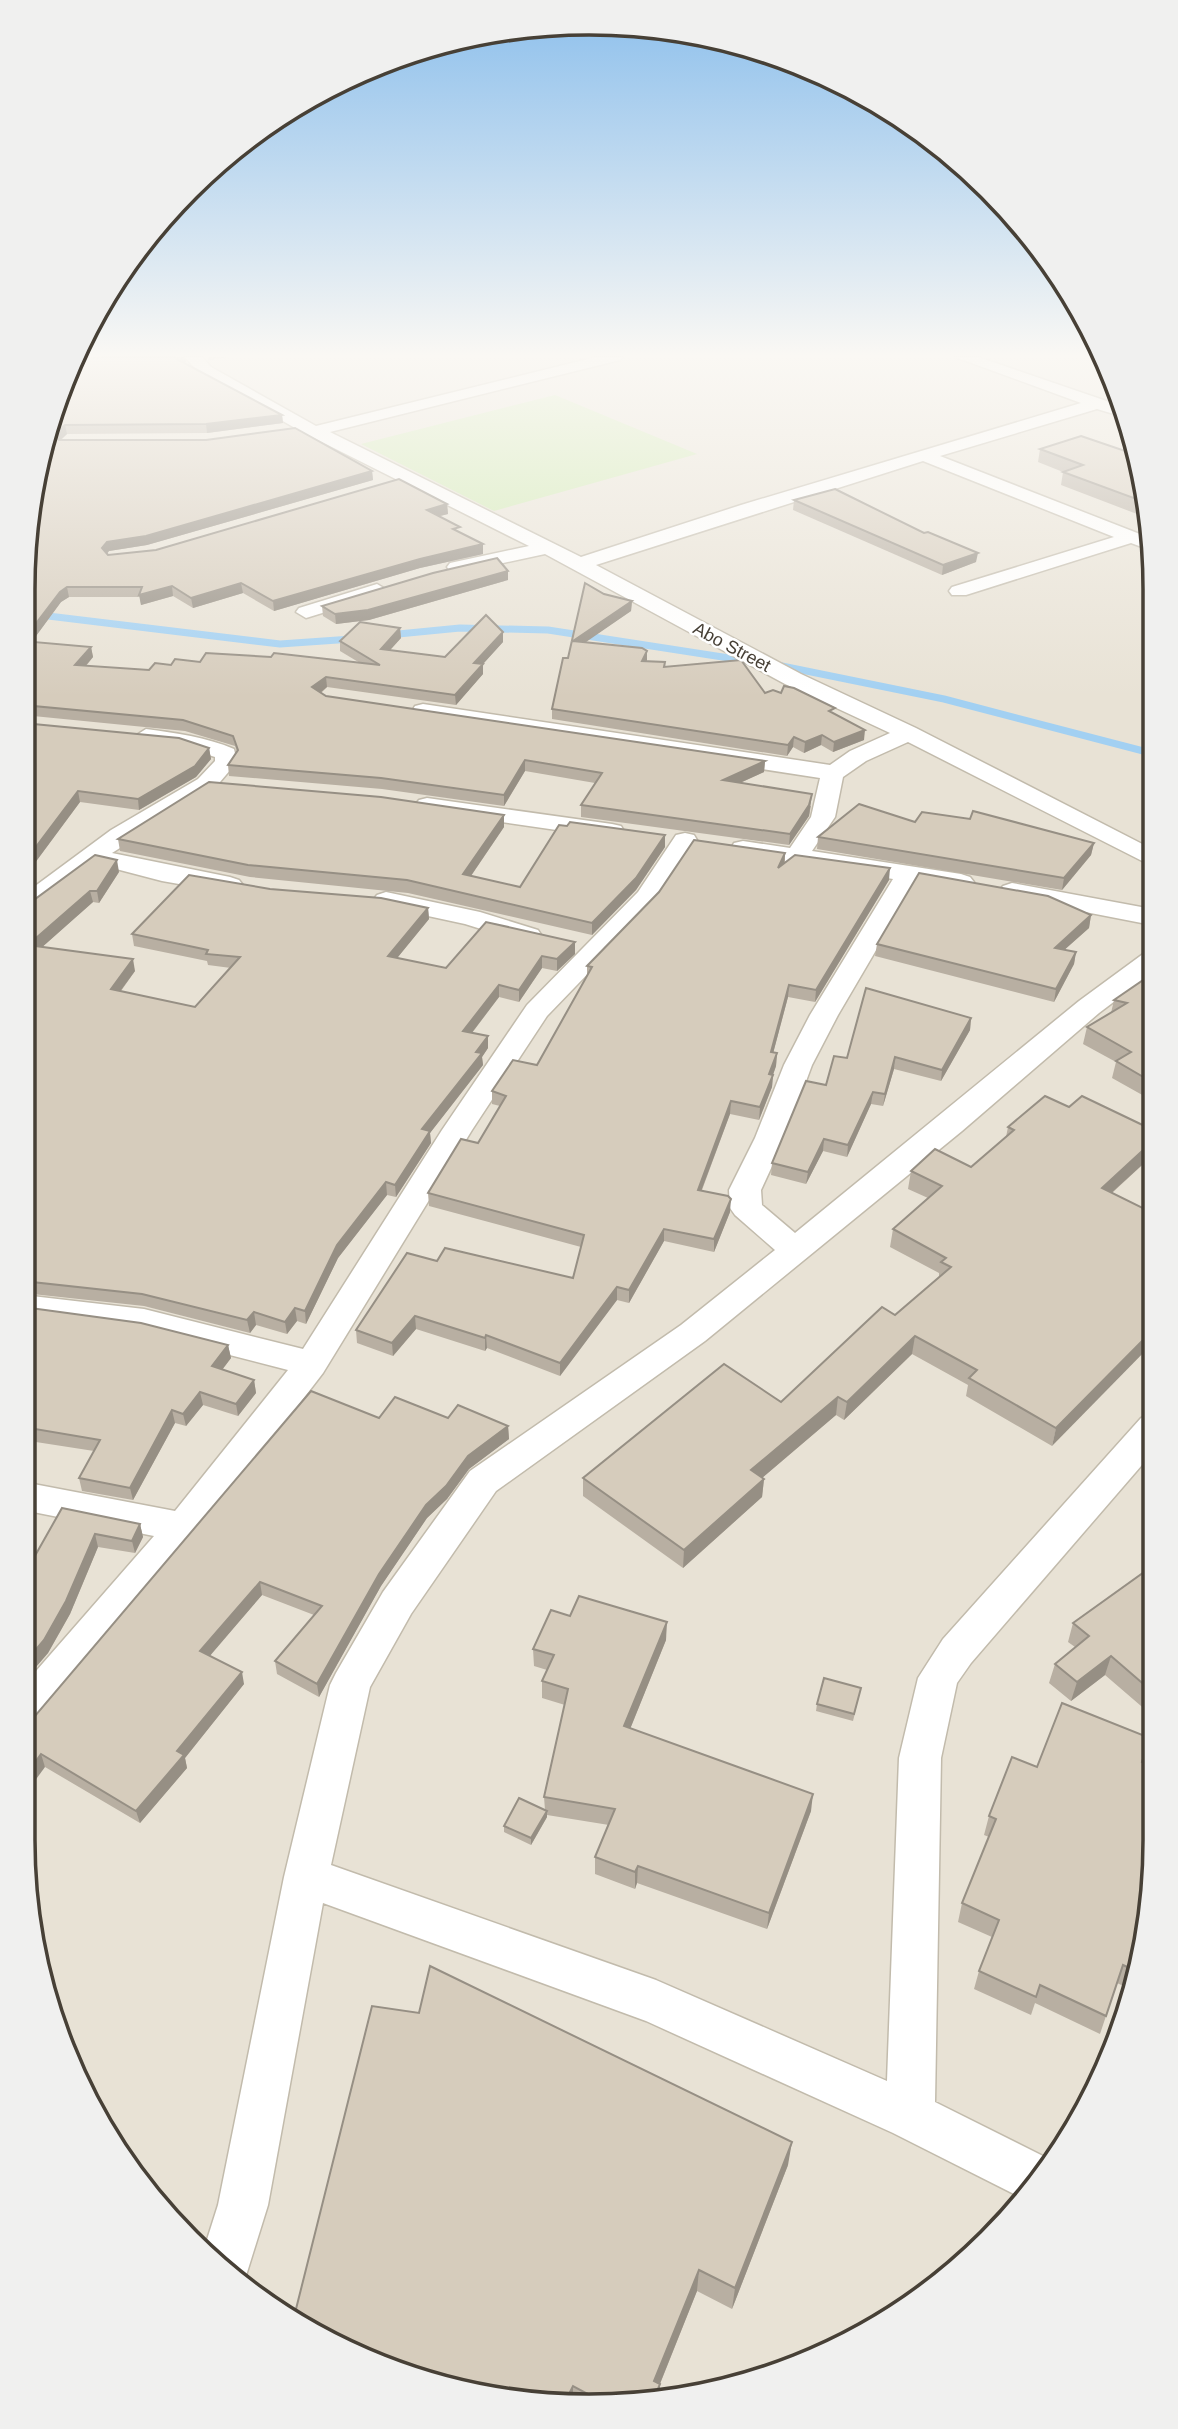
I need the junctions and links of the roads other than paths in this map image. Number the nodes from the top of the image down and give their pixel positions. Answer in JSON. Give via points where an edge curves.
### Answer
{"nodes":[{"id":1,"x":397,"y":470,"type":"edge"},
{"id":2,"x":880,"y":470,"type":"edge"},
{"id":3,"x":960,"y":470,"type":"edge"},
{"id":4,"x":411,"y":477,"type":"junction"},
{"id":5,"x":386,"y":485,"type":"edge"},
{"id":6,"x":1132,"y":537,"type":"junction"},
{"id":7,"x":1141,"y":540,"type":"edge"},
{"id":8,"x":545,"y":548,"type":"junction"},
{"id":9,"x":580,"y":564,"type":"junction"},
{"id":10,"x":437,"y":572,"type":"edge"},
{"id":11,"x":401,"y":582,"type":"edge"},
{"id":12,"x":959,"y":591,"type":"dead end"},
{"id":13,"x":306,"y":612,"type":"dead end"},
{"id":14,"x":395,"y":707,"type":"edge"},
{"id":15,"x":908,"y":733,"type":"junction"},
{"id":16,"x":129,"y":735,"type":"edge"},
{"id":17,"x":834,"y":773,"type":"junction"},
{"id":18,"x":206,"y":784,"type":"junction"},
{"id":19,"x":240,"y":786,"type":"edge"},
{"id":20,"x":408,"y":802,"type":"edge"},
{"id":21,"x":634,"y":834,"type":"edge"},
{"id":22,"x":1143,"y":854,"type":"edge"},
{"id":23,"x":92,"y":855,"type":"junction"},
{"id":24,"x":796,"y":857,"type":"junction"},
{"id":25,"x":909,"y":873,"type":"junction"},
{"id":26,"x":257,"y":889,"type":"edge"},
{"id":27,"x":366,"y":897,"type":"edge"},
{"id":28,"x":35,"y":898,"type":"edge"},
{"id":29,"x":1143,"y":915,"type":"edge"},
{"id":30,"x":575,"y":943,"type":"junction"},
{"id":31,"x":1143,"y":967,"type":"edge"},
{"id":32,"x":795,"y":1249,"type":"junction"},
{"id":33,"x":35,"y":1307,"type":"edge"},
{"id":34,"x":311,"y":1364,"type":"junction"},
{"id":35,"x":1143,"y":1440,"type":"edge"},
{"id":36,"x":35,"y":1498,"type":"edge"},
{"id":37,"x":184,"y":1527,"type":"junction"},
{"id":38,"x":35,"y":1701,"type":"edge"},
{"id":39,"x":306,"y":1877,"type":"junction"},
{"id":40,"x":909,"y":2116,"type":"junction"},
{"id":41,"x":1030,"y":2176,"type":"edge"},
{"id":42,"x":227,"y":2259,"type":"edge"}],
"edges":[{"from":1,"to":4,"type":"street","name":"Abo Street"},
{"from":2,"to":9,"type":"street"},
{"from":3,"to":6,"type":"street"},
{"from":4,"to":5,"type":"street"},
{"from":4,"to":8,"type":"street","name":"Abo Street"},
{"from":6,"to":7,"type":"street"},
{"from":6,"to":12,"type":"street"},
{"from":8,"to":9,"type":"street","name":"Abo Street"},
{"from":8,"to":10,"type":"street"},
{"from":9,"to":15,"type":"street","name":"Abo Street","via":[[793,680]]},
{"from":11,"to":13,"type":"street"},
{"from":14,"to":17,"type":"street"},
{"from":15,"to":17,"type":"street","via":[[858,756]]},
{"from":15,"to":22,"type":"street","name":"Abo Street"},
{"from":16,"to":18,"type":"street","via":[[184,740],[226,754],[226,762]]},
{"from":17,"to":24,"type":"street","via":[[823,817]]},
{"from":18,"to":19,"type":"street"},
{"from":18,"to":23,"type":"street"},
{"from":20,"to":21,"type":"street"},
{"from":23,"to":26,"type":"street","via":[[162,873]]},
{"from":23,"to":28,"type":"street"},
{"from":24,"to":25,"type":"street"},
{"from":24,"to":30,"type":"street","via":[[692,841],[648,897]]},
{"from":25,"to":29,"type":"street"},
{"from":25,"to":32,"type":"street","via":[[819,1025],[745,1190],[746,1208]]},
{"from":27,"to":30,"type":"street"},
{"from":30,"to":34,"type":"street","via":[[537,1011]]},
{"from":31,"to":32,"type":"street"},
{"from":32,"to":39,"type":"street","via":[[693,1333],[483,1481],[397,1603],[350,1685]]},
{"from":33,"to":34,"type":"street","via":[[144,1321]]},
{"from":34,"to":37,"type":"street"},
{"from":35,"to":40,"type":"street","via":[[938,1678],[919,1758]]},
{"from":36,"to":37,"type":"street"},
{"from":37,"to":38,"type":"street"},
{"from":39,"to":40,"type":"street","via":[[656,2002]]},
{"from":39,"to":42,"type":"street","via":[[243,2205]]},
{"from":40,"to":41,"type":"street"}]}
